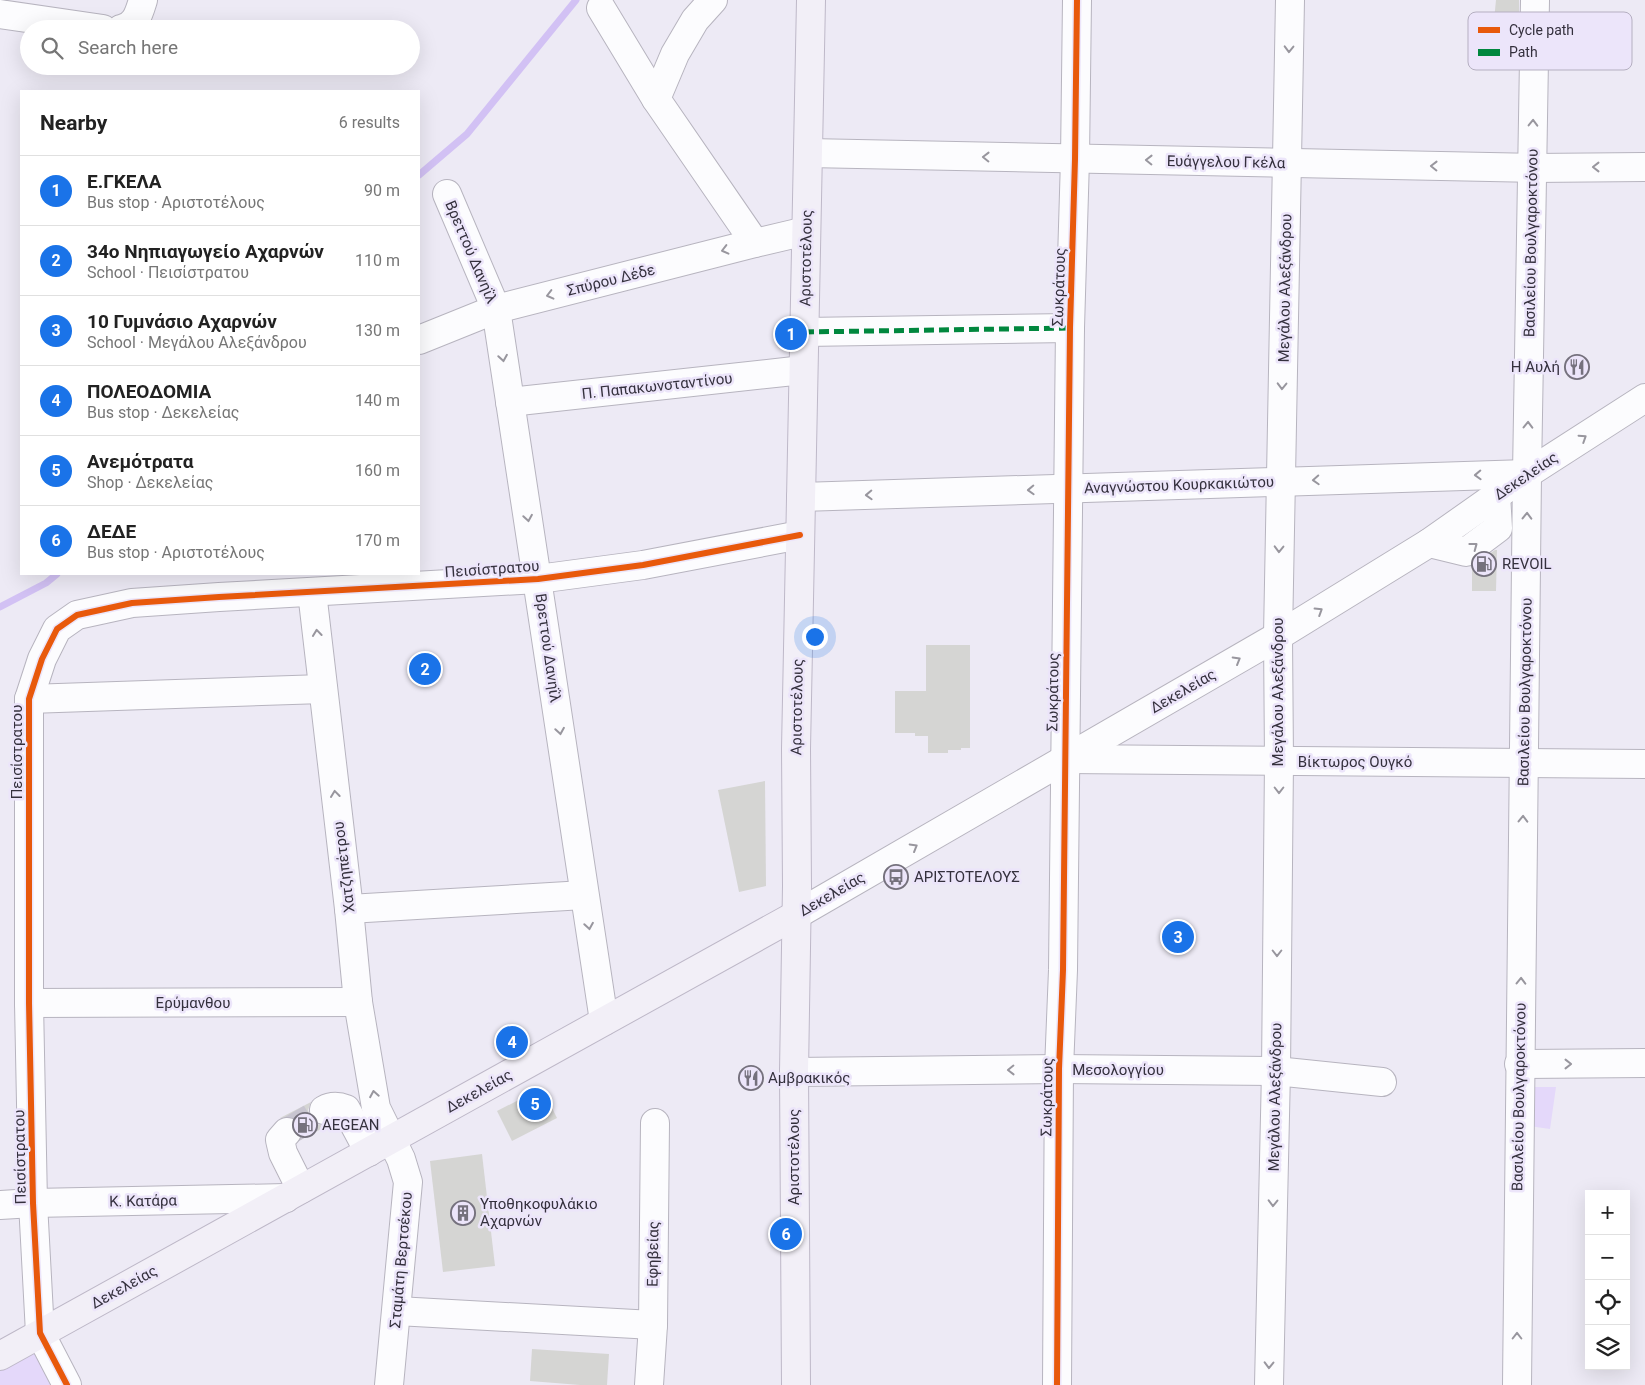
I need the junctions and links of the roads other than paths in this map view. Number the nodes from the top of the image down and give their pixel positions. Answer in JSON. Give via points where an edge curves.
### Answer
{"nodes":[{"id":1,"x":143,"y":0,"type":"edge"},
{"id":2,"x":713,"y":0,"type":"edge"},
{"id":3,"x":810,"y":0,"type":"edge"},
{"id":4,"x":1077,"y":0,"type":"edge"},
{"id":5,"x":1290,"y":0,"type":"edge"},
{"id":6,"x":601,"y":8,"type":"dead end"},
{"id":7,"x":0,"y":14,"type":"edge"},
{"id":8,"x":41,"y":20,"type":"edge"},
{"id":9,"x":136,"y":20,"type":"edge"},
{"id":10,"x":1534,"y":70,"type":"edge"},
{"id":11,"x":656,"y":100,"type":"junction"},
{"id":12,"x":808,"y":153,"type":"junction"},
{"id":13,"x":1075,"y":159,"type":"junction"},
{"id":14,"x":1287,"y":163,"type":"junction"},
{"id":15,"x":1645,"y":167,"type":"edge"},
{"id":16,"x":1533,"y":168,"type":"junction"},
{"id":17,"x":446,"y":194,"type":"dead end"},
{"id":18,"x":806,"y":231,"type":"junction"},
{"id":19,"x":755,"y":243,"type":"junction"},
{"id":20,"x":496,"y":310,"type":"junction"},
{"id":21,"x":1070,"y":328,"type":"junction"},
{"id":22,"x":804,"y":332,"type":"junction"},
{"id":23,"x":420,"y":340,"type":"edge"},
{"id":24,"x":803,"y":370,"type":"junction"},
{"id":25,"x":1645,"y":398,"type":"edge"},
{"id":26,"x":510,"y":402,"type":"junction"},
{"id":27,"x":1527,"y":474,"type":"junction"},
{"id":28,"x":1280,"y":482,"type":"junction"},
{"id":29,"x":1069,"y":488,"type":"junction"},
{"id":30,"x":1496,"y":495,"type":"junction"},
{"id":31,"x":801,"y":497,"type":"junction"},
{"id":32,"x":1498,"y":528,"type":"junction"},
{"id":33,"x":800,"y":535,"type":"junction"},
{"id":34,"x":1429,"y":543,"type":"junction"},
{"id":35,"x":1526,"y":556,"type":"junction"},
{"id":36,"x":538,"y":579,"type":"junction"},
{"id":37,"x":312,"y":592,"type":"junction"},
{"id":38,"x":1278,"y":636,"type":"junction"},
{"id":39,"x":323,"y":689,"type":"junction"},
{"id":40,"x":30,"y":699,"type":"junction"},
{"id":41,"x":1128,"y":724,"type":"junction"},
{"id":42,"x":1065,"y":759,"type":"junction"},
{"id":43,"x":1137,"y":759,"type":"junction"},
{"id":44,"x":1279,"y":761,"type":"junction"},
{"id":45,"x":1524,"y":763,"type":"junction"},
{"id":46,"x":1645,"y":764,"type":"edge"},
{"id":47,"x":584,"y":895,"type":"junction"},
{"id":48,"x":349,"y":909,"type":"junction"},
{"id":49,"x":796,"y":915,"type":"junction"},
{"id":50,"x":358,"y":1002,"type":"junction"},
{"id":51,"x":29,"y":1003,"type":"junction"},
{"id":52,"x":604,"y":1021,"type":"junction"},
{"id":53,"x":1645,"y":1063,"type":"edge"},
{"id":54,"x":1519,"y":1064,"type":"junction"},
{"id":55,"x":1059,"y":1069,"type":"junction"},
{"id":56,"x":1276,"y":1071,"type":"junction"},
{"id":57,"x":794,"y":1072,"type":"junction"},
{"id":58,"x":1382,"y":1082,"type":"dead end"},
{"id":59,"x":324,"y":1110,"type":"tunnel mouth"},
{"id":60,"x":655,"y":1123,"type":"dead end"},
{"id":61,"x":287,"y":1132,"type":"dead end"},
{"id":62,"x":380,"y":1145,"type":"junction"},
{"id":63,"x":294,"y":1193,"type":"junction"},
{"id":64,"x":34,"y":1203,"type":"junction"},
{"id":65,"x":0,"y":1205,"type":"edge"},
{"id":66,"x":397,"y":1311,"type":"junction"},
{"id":67,"x":653,"y":1325,"type":"junction"},
{"id":68,"x":40,"y":1333,"type":"junction"},
{"id":69,"x":0,"y":1356,"type":"edge"},
{"id":70,"x":67,"y":1385,"type":"edge"},
{"id":71,"x":389,"y":1385,"type":"edge"},
{"id":72,"x":649,"y":1385,"type":"edge"},
{"id":73,"x":796,"y":1385,"type":"edge"},
{"id":74,"x":1058,"y":1385,"type":"edge"},
{"id":75,"x":1269,"y":1385,"type":"edge"},
{"id":76,"x":1517,"y":1385,"type":"edge"}],
"edges":[{"from":1,"to":9,"type":"street"},
{"from":2,"to":11,"type":"street","via":[[695,20],[680,46]]},
{"from":3,"to":12,"type":"main road","name":"Αριστοτέλους"},
{"from":4,"to":13,"type":"street","name":"Σωκράτους"},
{"from":5,"to":14,"type":"street","name":"Μεγάλου Αλεξάνδρου","one_way":true},
{"from":6,"to":11,"type":"street"},
{"from":7,"to":8,"type":"street"},
{"from":16,"to":10,"type":"street","name":"Βασιλείου Βουλγαροκτόνου","one_way":true},
{"from":11,"to":19,"type":"street"},
{"from":13,"to":12,"type":"street","name":"Ευάγγελου Γκέλα","one_way":true},
{"from":12,"to":18,"type":"main road","name":"Αριστοτέλους"},
{"from":14,"to":13,"type":"street","name":"Ευάγγελου Γκέλα","one_way":true},
{"from":13,"to":21,"type":"street","name":"Σωκράτους"},
{"from":16,"to":14,"type":"street","name":"Ευάγγελου Γκέλα","one_way":true},
{"from":14,"to":28,"type":"street","name":"Μεγάλου Αλεξάνδρου","one_way":true},
{"from":15,"to":16,"type":"street","name":"Ευάγγελου Γκέλα","one_way":true},
{"from":27,"to":16,"type":"street","name":"Βασιλείου Βουλγαροκτόνου","one_way":true},
{"from":17,"to":20,"type":"street","name":"Βρεττού Δανηΐλ"},
{"from":18,"to":19,"type":"street","name":"Σπύρου Δέδε"},
{"from":18,"to":22,"type":"main road","name":"Αριστοτέλους"},
{"from":19,"to":20,"type":"street","name":"Σπύρου Δέδε","one_way":true},
{"from":20,"to":23,"type":"street","name":"Σπύρου Δέδε"},
{"from":20,"to":26,"type":"street","name":"Βρεττού Δανηΐλ","one_way":true},
{"from":21,"to":22,"type":"street"},
{"from":21,"to":29,"type":"street","name":"Σωκράτους"},
{"from":22,"to":24,"type":"main road","name":"Αριστοτέλους"},
{"from":24,"to":26,"type":"street","name":"Π. Παπακωνσταντίνου"},
{"from":24,"to":31,"type":"main road","name":"Αριστοτέλους"},
{"from":27,"to":25,"type":"street","name":"Δεκελείας","one_way":true},
{"from":26,"to":36,"type":"street","name":"Βρεττού Δανηΐλ","one_way":true},
{"from":27,"to":28,"type":"street","name":"Αναγνώστου Κουρκακιώτου","one_way":true},
{"from":27,"to":30,"type":"street","name":"Δεκελείας"},
{"from":35,"to":27,"type":"street","name":"Βασιλείου Βουλγαροκτόνου","one_way":true},
{"from":28,"to":29,"type":"street","name":"Αναγνώστου Κουρκακιώτου"},
{"from":28,"to":38,"type":"street","name":"Μεγάλου Αλεξάνδρου","one_way":true},
{"from":29,"to":31,"type":"street","name":"Αναγνώστου Κουρκακιώτου","one_way":true},
{"from":29,"to":42,"type":"street","name":"Σωκράτους"},
{"from":30,"to":32,"type":"street"},
{"from":30,"to":34,"type":"street","name":"Δεκελείας"},
{"from":31,"to":33,"type":"main road","name":"Αριστοτέλους"},
{"from":34,"to":32,"type":"street","one_way":true,"via":[[1466,552]]},
{"from":32,"to":35,"type":"street"},
{"from":33,"to":36,"type":"street","name":"Πεισίστρατου","via":[[643,565]]},
{"from":33,"to":49,"type":"main road","name":"Αριστοτέλους"},
{"from":38,"to":34,"type":"street","name":"Δεκελείας","one_way":true},
{"from":35,"to":45,"type":"street","name":"Βασιλείου Βουλγαροκτόνου"},
{"from":36,"to":37,"type":"street","name":"Πεισίστρατου"},
{"from":36,"to":47,"type":"street","name":"Βρεττού Δανηΐλ","one_way":true},
{"from":39,"to":37,"type":"street","name":"Χατζηπέτρου","one_way":true},
{"from":37,"to":40,"type":"street","name":"Πεισίστρατου","via":[[132,603],[77,615],[58,629],[42,659]]},
{"from":41,"to":38,"type":"street","name":"Δεκελείας","one_way":true},
{"from":38,"to":44,"type":"street","name":"Μεγάλου Αλεξάνδρου"},
{"from":39,"to":40,"type":"street"},
{"from":48,"to":39,"type":"street","name":"Χατζηπέτρου","one_way":true},
{"from":40,"to":51,"type":"street","name":"Πεισίστρατου"},
{"from":41,"to":42,"type":"street","name":"Δεκελείας"},
{"from":41,"to":43,"type":"street"},
{"from":42,"to":43,"type":"street","name":"Βίκτωρος Ουγκό"},
{"from":49,"to":42,"type":"street","name":"Δεκελείας","one_way":true},
{"from":42,"to":55,"type":"street","name":"Σωκράτους"},
{"from":43,"to":44,"type":"street","name":"Βίκτωρος Ουγκό"},
{"from":44,"to":45,"type":"street","name":"Βίκτωρος Ουγκό"},
{"from":44,"to":56,"type":"street","name":"Μεγάλου Αλεξάνδρου","one_way":true},
{"from":45,"to":46,"type":"street","name":"Βίκτωρος Ουγκό"},
{"from":54,"to":45,"type":"street","name":"Βασιλείου Βουλγαροκτόνου","one_way":true},
{"from":47,"to":48,"type":"street"},
{"from":47,"to":52,"type":"street","name":"Βρεττού Δανηΐλ","one_way":true},
{"from":48,"to":50,"type":"street","name":"Χατζηπέτρου"},
{"from":49,"to":52,"type":"main road","name":"Δεκελείας"},
{"from":49,"to":57,"type":"main road","name":"Αριστοτέλους"},
{"from":50,"to":51,"type":"street","name":"Ερύμανθου"},
{"from":62,"to":50,"type":"street","name":"Χατζηπέτρου","one_way":true},
{"from":51,"to":64,"type":"street","name":"Πεισίστρατου"},
{"from":52,"to":62,"type":"main road","name":"Δεκελείας"},
{"from":54,"to":53,"type":"street","one_way":true},
{"from":76,"to":54,"type":"street","name":"Βασιλείου Βουλγαροκτόνου","one_way":true},
{"from":55,"to":56,"type":"street","name":"Μεσολογγίου"},
{"from":55,"to":57,"type":"street","name":"Μεσολογγίου","one_way":true},
{"from":55,"to":74,"type":"street","name":"Σωκράτους"},
{"from":56,"to":58,"type":"street","name":"Μεσολογγίου"},
{"from":56,"to":75,"type":"street","name":"Μεγάλου Αλεξάνδρου","one_way":true},
{"from":57,"to":73,"type":"main road","name":"Αριστοτέλους"},
{"from":59,"to":62,"type":"street","via":[[330,1107],[346,1109]]},
{"from":60,"to":67,"type":"street","name":"Εφηβείας"},
{"from":61,"to":63,"type":"street","via":[[280,1140]]},
{"from":62,"to":63,"type":"main road","name":"Δεκελείας"},
{"from":62,"to":66,"type":"street","name":"Σταμάτη Βερτσέκου","via":[[401,1159],[408,1182]]},
{"from":63,"to":64,"type":"street","name":"Κ. Κατάρα"},
{"from":63,"to":68,"type":"main road","name":"Δεκελείας"},
{"from":64,"to":65,"type":"street","name":"Κ. Κατάρα"},
{"from":64,"to":68,"type":"street","name":"Πεισίστρατου"},
{"from":66,"to":67,"type":"street"},
{"from":66,"to":71,"type":"street","name":"Σταμάτη Βερτσέκου"},
{"from":67,"to":72,"type":"street","name":"Εφηβείας"},
{"from":68,"to":69,"type":"main road","name":"Δεκελείας"},
{"from":68,"to":70,"type":"street"}]}
